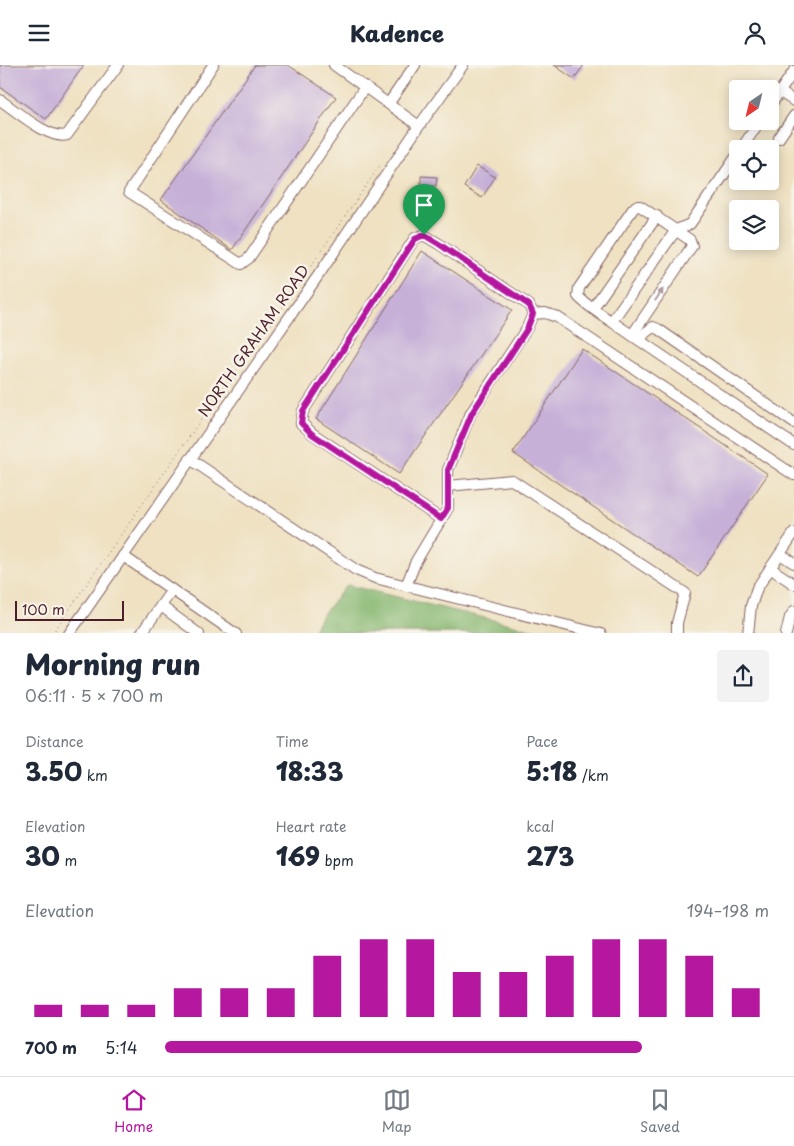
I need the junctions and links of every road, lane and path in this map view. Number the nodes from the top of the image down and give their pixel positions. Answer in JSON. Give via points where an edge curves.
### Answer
{"nodes":[{"id":1,"x":118,"y":65,"type":"edge"},
{"id":2,"x":213,"y":65,"type":"edge"},
{"id":3,"x":334,"y":65,"type":"edge"},
{"id":4,"x":415,"y":65,"type":"edge"},
{"id":5,"x":463,"y":65,"type":"edge"},
{"id":6,"x":788,"y":65,"type":"edge"},
{"id":7,"x":794,"y":70,"type":"edge"},
{"id":8,"x":365,"y":87,"type":"junction"},
{"id":9,"x":780,"y":92,"type":"joint"},
{"id":10,"x":0,"y":100,"type":"edge"},
{"id":11,"x":794,"y":101,"type":"edge"},
{"id":12,"x":389,"y":103,"type":"junction"},
{"id":13,"x":794,"y":116,"type":"edge"},
{"id":14,"x":419,"y":126,"type":"junction"},
{"id":15,"x":779,"y":138,"type":"dead end"},
{"id":16,"x":381,"y":164,"type":"dead end"},
{"id":17,"x":729,"y":167,"type":"edge"},
{"id":18,"x":657,"y":216,"type":"junction"},
{"id":19,"x":676,"y":230,"type":"junction"},
{"id":20,"x":593,"y":308,"type":"junction"},
{"id":21,"x":533,"y":314,"type":"junction"},
{"id":22,"x":612,"y":321,"type":"junction"},
{"id":23,"x":636,"y":338,"type":"junction"},
{"id":24,"x":794,"y":423,"type":"edge"},
{"id":25,"x":794,"y":445,"type":"edge"},
{"id":26,"x":190,"y":459,"type":"junction"},
{"id":27,"x":794,"y":475,"type":"edge"},
{"id":28,"x":448,"y":486,"type":"junction"},
{"id":29,"x":441,"y":519,"type":"junction"},
{"id":30,"x":794,"y":533,"type":"edge"},
{"id":31,"x":780,"y":554,"type":"junction"},
{"id":32,"x":123,"y":556,"type":"junction"},
{"id":33,"x":794,"y":563,"type":"edge"},
{"id":34,"x":770,"y":569,"type":"junction"},
{"id":35,"x":794,"y":584,"type":"edge"},
{"id":36,"x":406,"y":586,"type":"junction"},
{"id":37,"x":172,"y":590,"type":"junction"},
{"id":38,"x":160,"y":606,"type":"junction"},
{"id":39,"x":794,"y":611,"type":"edge"},
{"id":40,"x":52,"y":633,"type":"edge"},
{"id":41,"x":69,"y":633,"type":"edge"},
{"id":42,"x":141,"y":633,"type":"edge"},
{"id":43,"x":199,"y":633,"type":"edge"},
{"id":44,"x":236,"y":633,"type":"edge"},
{"id":45,"x":601,"y":633,"type":"edge"},
{"id":46,"x":677,"y":633,"type":"edge"},
{"id":47,"x":748,"y":633,"type":"edge"},
{"id":48,"x":786,"y":633,"type":"edge"}],
"edges":[{"from":1,"to":10,"type":"street","via":[[62,137],[46,131]]},
{"from":2,"to":8,"type":"street","via":[[129,192],[241,265],[249,258]]},
{"from":3,"to":8,"type":"street"},
{"from":4,"to":12,"type":"street"},
{"from":5,"to":14,"type":"street","name":"NORTH GRAHAM ROAD"},
{"from":6,"to":7,"type":"street"},
{"from":7,"to":9,"type":"street"},
{"from":8,"to":12,"type":"street"},
{"from":9,"to":11,"type":"street"},
{"from":12,"to":14,"type":"street"},
{"from":13,"to":15,"type":"street"},
{"from":14,"to":26,"type":"street","name":"NORTH GRAHAM ROAD"},
{"from":16,"to":40,"type":"path"},
{"from":17,"to":19,"type":"street","via":[[690,224]]},
{"from":18,"to":19,"type":"street"},
{"from":18,"to":20,"type":"street"},
{"from":18,"to":20,"type":"street","via":[[636,206],[584,280],[577,291],[578,296]]},
{"from":19,"to":22,"type":"street"},
{"from":23,"to":19,"type":"street","one_way":true,"via":[[692,246],[690,240]]},
{"from":20,"to":22,"type":"street"},
{"from":21,"to":27,"type":"street","via":[[557,317]]},
{"from":21,"to":28,"type":"street","via":[[527,329],[472,413],[448,470]]},
{"from":21,"to":29,"type":"street","via":[[529,305],[424,235],[415,239],[303,411],[301,423],[312,434]]},
{"from":22,"to":23,"type":"street"},
{"from":23,"to":24,"type":"street","via":[[653,327],[658,329]]},
{"from":23,"to":25,"type":"street"},
{"from":26,"to":32,"type":"street","name":"NORTH GRAHAM ROAD"},
{"from":26,"to":36,"type":"street","via":[[356,570]]},
{"from":28,"to":29,"type":"street","via":[[448,508]]},
{"from":28,"to":46,"type":"street","via":[[512,480],[685,593]]},
{"from":29,"to":36,"type":"street","via":[[416,561]]},
{"from":30,"to":31,"type":"street"},
{"from":31,"to":33,"type":"street"},
{"from":31,"to":34,"type":"street"},
{"from":32,"to":37,"type":"street"},
{"from":32,"to":41,"type":"street","name":"NORTH GRAHAM ROAD"},
{"from":34,"to":35,"type":"street"},
{"from":34,"to":47,"type":"street","via":[[757,588]]},
{"from":36,"to":45,"type":"street"},
{"from":37,"to":38,"type":"street"},
{"from":37,"to":44,"type":"street"},
{"from":38,"to":42,"type":"street"},
{"from":38,"to":43,"type":"street"},
{"from":39,"to":48,"type":"street"}]}
